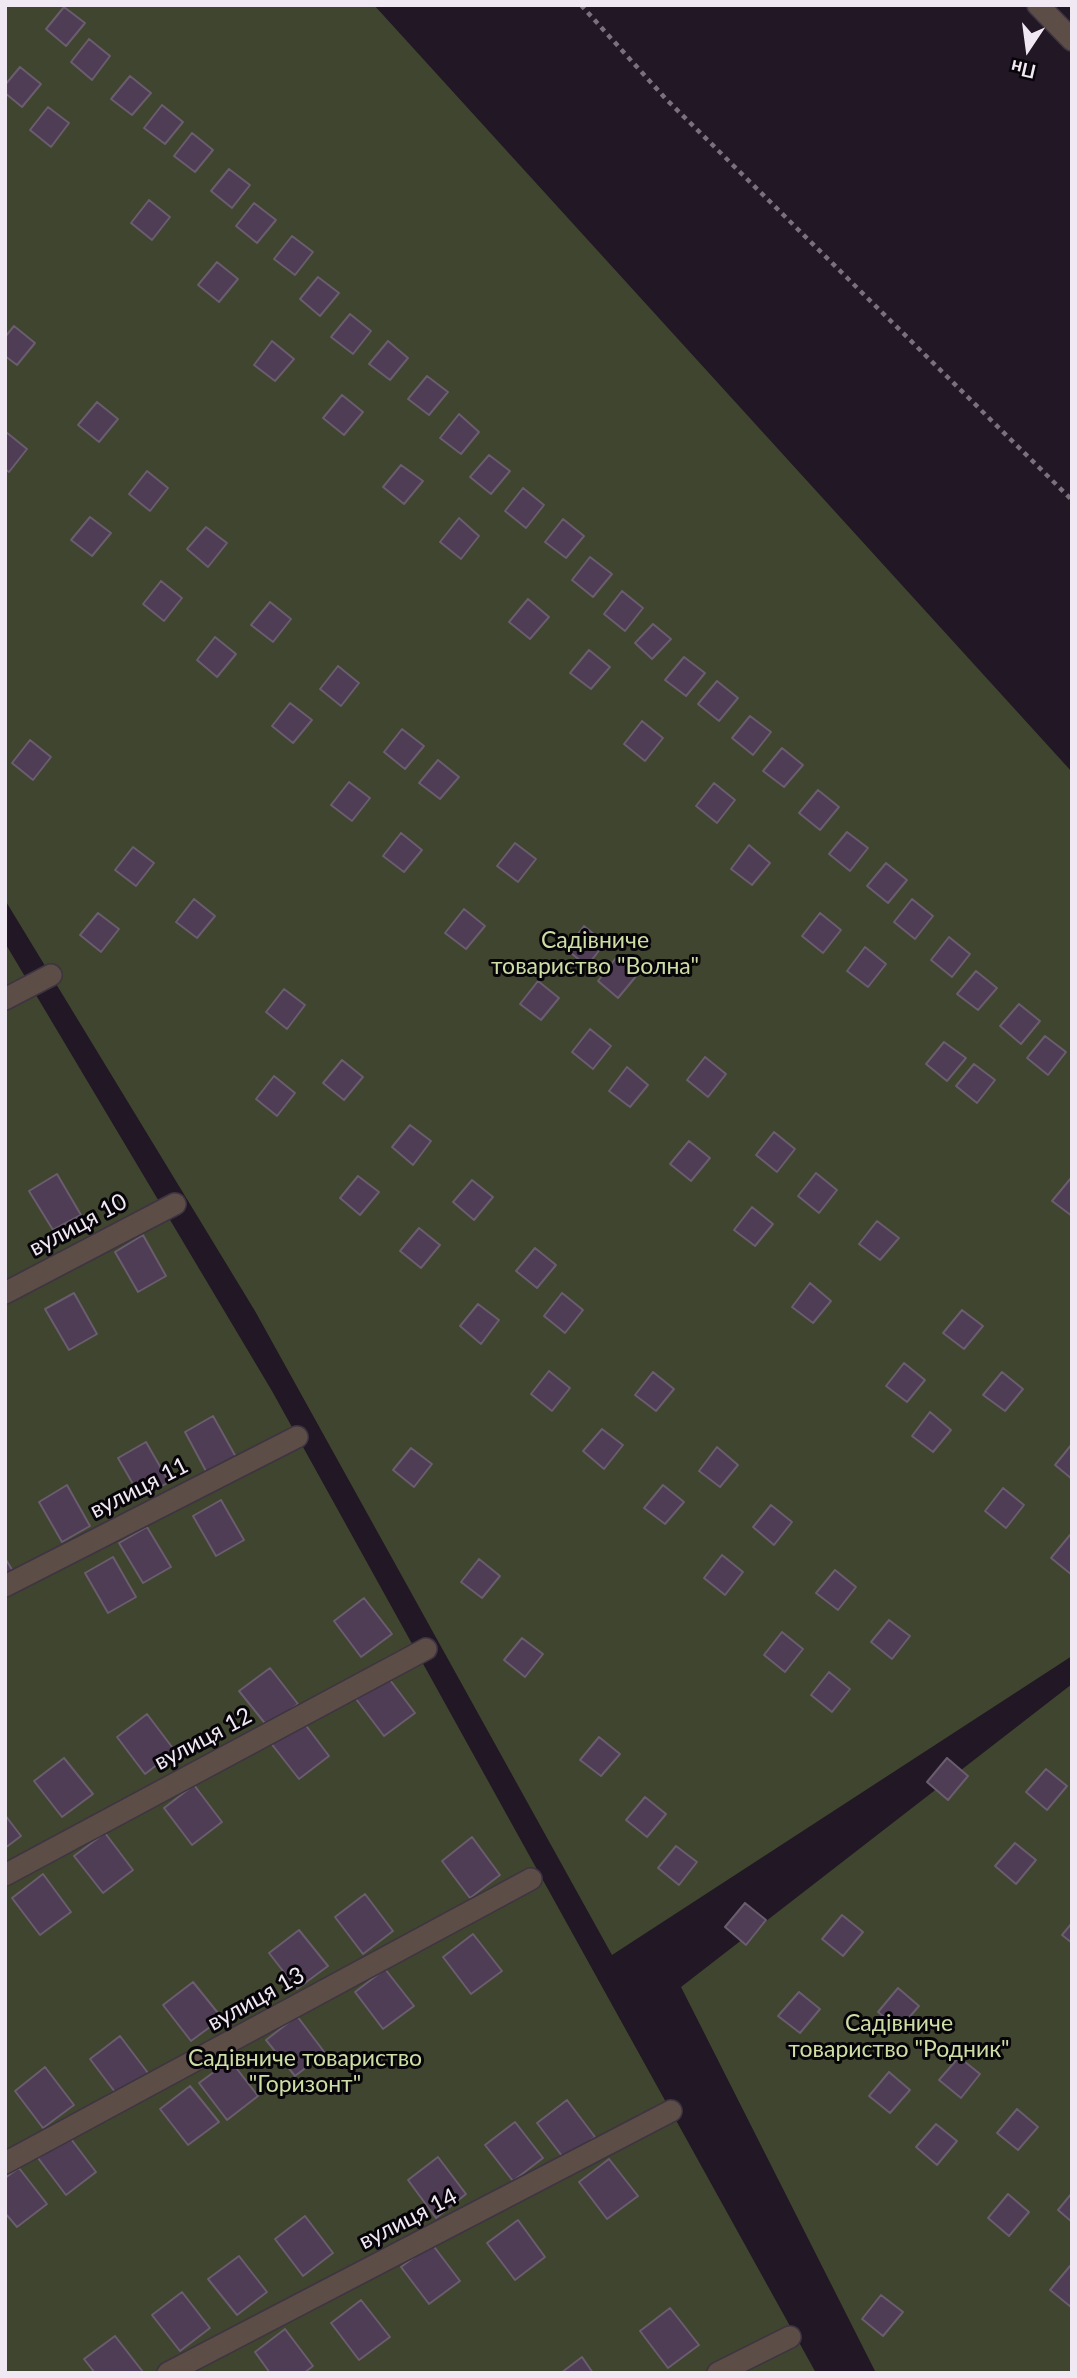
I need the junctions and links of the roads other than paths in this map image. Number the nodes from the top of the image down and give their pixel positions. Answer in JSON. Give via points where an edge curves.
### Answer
{"nodes":[{"id":1,"x":1038,"y":5,"type":"edge"},
{"id":2,"x":1072,"y":40,"type":"edge"},
{"id":3,"x":51,"y":975,"type":"dead end"},
{"id":4,"x":5,"y":999,"type":"edge"},
{"id":5,"x":175,"y":1204,"type":"dead end"},
{"id":6,"x":5,"y":1293,"type":"edge"},
{"id":7,"x":297,"y":1437,"type":"dead end"},
{"id":8,"x":5,"y":1586,"type":"edge"},
{"id":9,"x":426,"y":1649,"type":"dead end"},
{"id":10,"x":5,"y":1875,"type":"edge"},
{"id":11,"x":531,"y":1879,"type":"dead end"},
{"id":12,"x":671,"y":2111,"type":"dead end"},
{"id":13,"x":5,"y":2163,"type":"edge"},
{"id":14,"x":790,"y":2337,"type":"dead end"},
{"id":15,"x":168,"y":2373,"type":"edge"},
{"id":16,"x":718,"y":2373,"type":"edge"}],
"edges":[{"from":1,"to":2,"type":"street"},
{"from":3,"to":4,"type":"street"},
{"from":5,"to":6,"type":"street","name":"вулиця 10"},
{"from":7,"to":8,"type":"street","name":"вулиця 11"},
{"from":9,"to":10,"type":"street","name":"вулиця 12"},
{"from":11,"to":13,"type":"street","name":"вулиця 13"},
{"from":12,"to":15,"type":"street","name":"вулиця 14"},
{"from":14,"to":16,"type":"street"}]}
